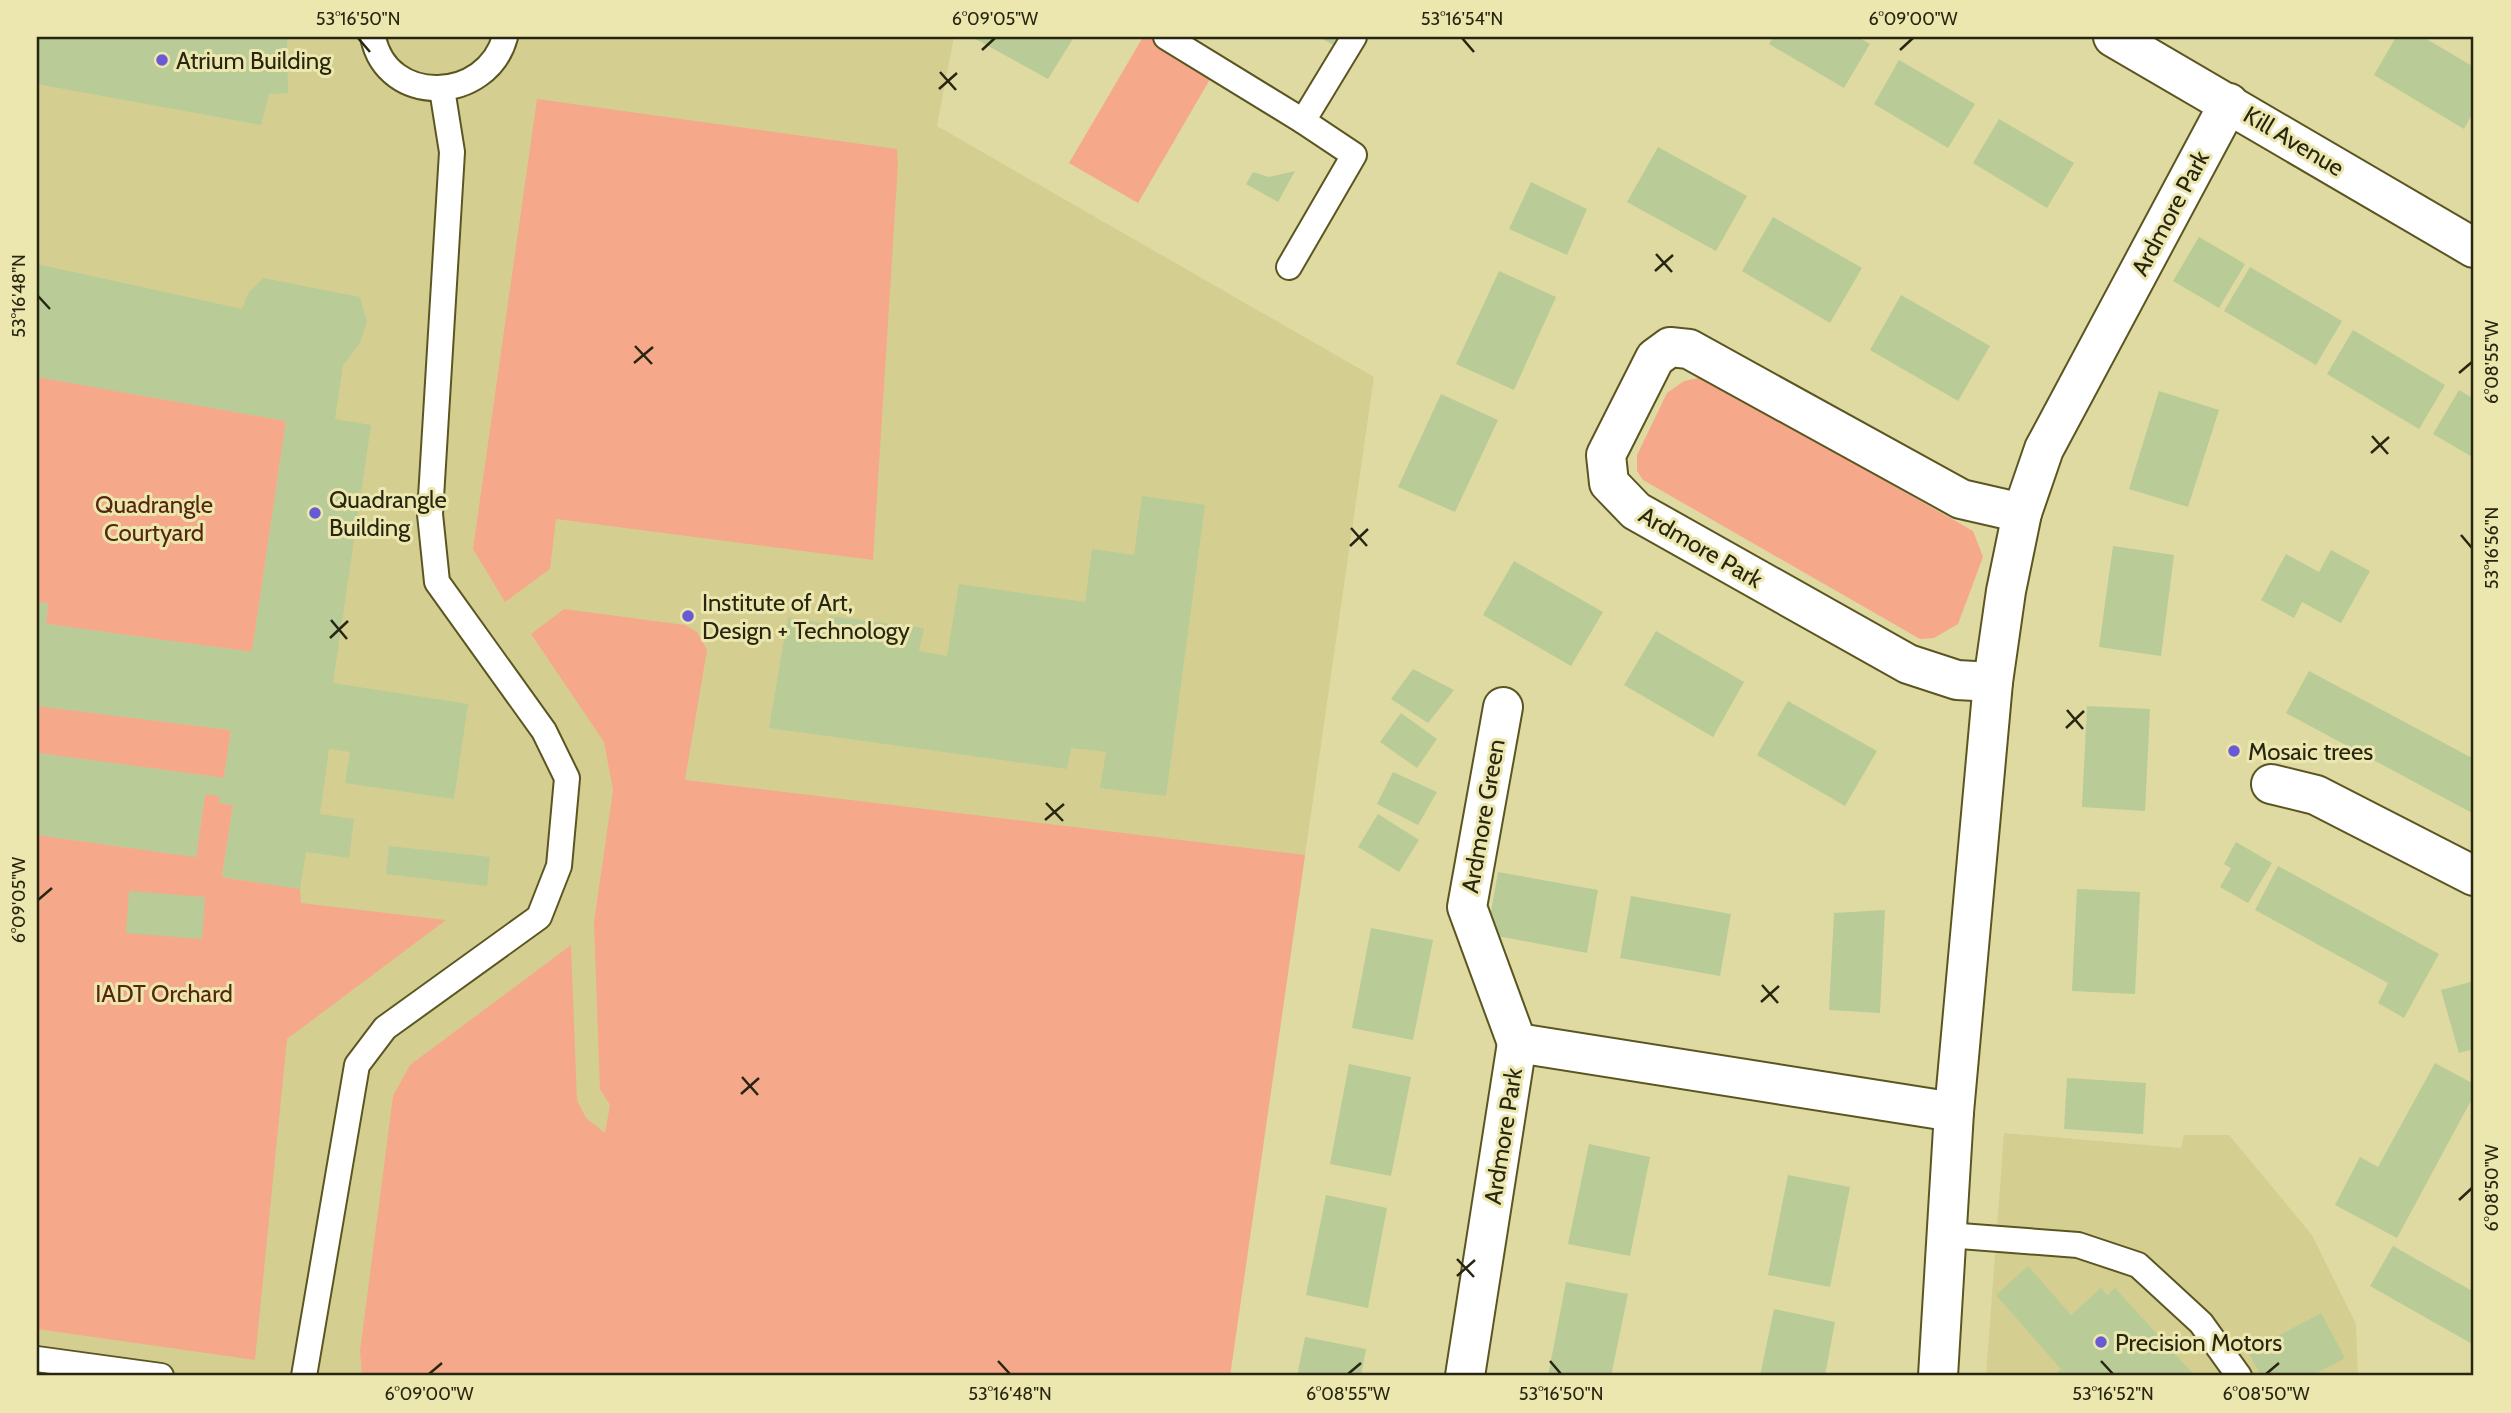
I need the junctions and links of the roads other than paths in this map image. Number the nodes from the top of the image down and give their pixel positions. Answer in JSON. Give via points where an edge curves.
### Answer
{"nodes":[{"id":1,"x":373,"y":37,"type":"edge"},
{"id":2,"x":505,"y":37,"type":"edge"},
{"id":3,"x":1166,"y":37,"type":"edge"},
{"id":4,"x":1354,"y":37,"type":"edge"},
{"id":5,"x":2113,"y":37,"type":"edge"},
{"id":6,"x":2151,"y":46,"type":"edge"},
{"id":7,"x":442,"y":89,"type":"junction"},
{"id":8,"x":2229,"y":103,"type":"junction"},
{"id":9,"x":1303,"y":121,"type":"junction"},
{"id":10,"x":2474,"y":248,"type":"edge"},
{"id":11,"x":1289,"y":267,"type":"dead end"},
{"id":12,"x":2022,"y":513,"type":"junction"},
{"id":13,"x":1993,"y":682,"type":"junction"},
{"id":14,"x":1503,"y":707,"type":"dead end"},
{"id":15,"x":2271,"y":784,"type":"dead end"},
{"id":16,"x":2474,"y":876,"type":"edge"},
{"id":17,"x":1517,"y":1043,"type":"junction"},
{"id":18,"x":1954,"y":1112,"type":"junction"},
{"id":19,"x":1947,"y":1236,"type":"junction"},
{"id":20,"x":37,"y":1359,"type":"edge"},
{"id":21,"x":161,"y":1376,"type":"edge"},
{"id":22,"x":304,"y":1376,"type":"edge"},
{"id":23,"x":1465,"y":1376,"type":"edge"},
{"id":24,"x":1938,"y":1376,"type":"edge"},
{"id":25,"x":2239,"y":1376,"type":"edge"}],
"edges":[{"from":1,"to":7,"type":"lane","via":[[384,63],[401,77],[420,87]]},
{"from":2,"to":7,"type":"lane","via":[[497,58],[482,74],[463,85]]},
{"from":3,"to":9,"type":"lane"},
{"from":4,"to":9,"type":"lane"},
{"from":5,"to":6,"type":"street","name":"Kill Avenue"},
{"from":6,"to":8,"type":"street","name":"Kill Avenue"},
{"from":7,"to":22,"type":"lane","via":[[452,152],[430,514],[437,582],[544,731],[568,778],[559,866],[539,917],[385,1028],[357,1065]]},
{"from":8,"to":10,"type":"street","name":"Kill Avenue"},
{"from":8,"to":12,"type":"street","name":"Ardmore Park","via":[[2044,449]]},
{"from":9,"to":11,"type":"lane","via":[[1354,155]]},
{"from":12,"to":13,"type":"street","name":"Ardmore Park"},
{"from":12,"to":13,"type":"street","name":"Ardmore Park","via":[[1961,499],[1689,349],[1670,347],[1655,358],[1606,456],[1609,483],[1636,511],[1908,664],[1957,680]]},
{"from":13,"to":18,"type":"street","name":"Ardmore Park"},
{"from":14,"to":17,"type":"street","name":"Ardmore Green","via":[[1467,907]]},
{"from":15,"to":16,"type":"street","via":[[2316,795]]},
{"from":17,"to":18,"type":"street","name":"Ardmore Park"},
{"from":17,"to":23,"type":"street","name":"Ardmore Park"},
{"from":18,"to":19,"type":"street","name":"Ardmore Park"},
{"from":19,"to":24,"type":"street","name":"Ardmore Park"},
{"from":19,"to":25,"type":"lane","via":[[2078,1245],[2138,1265],[2201,1323]]},
{"from":20,"to":21,"type":"lane"}]}
